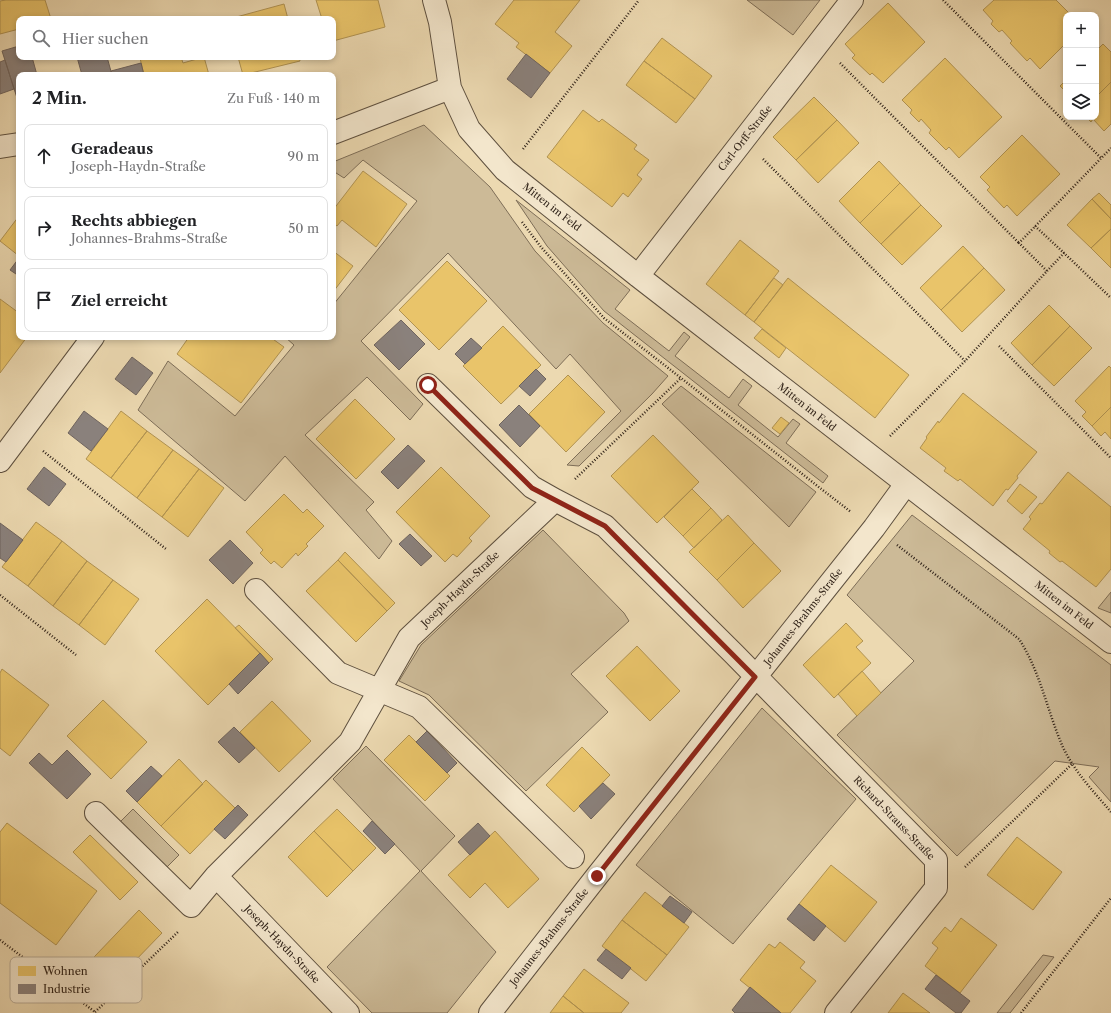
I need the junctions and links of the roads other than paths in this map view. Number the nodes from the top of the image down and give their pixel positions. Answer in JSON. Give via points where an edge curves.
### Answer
{"nodes":[{"id":1,"x":434,"y":0,"type":"edge"},
{"id":2,"x":852,"y":0,"type":"edge"},
{"id":3,"x":450,"y":88,"type":"junction"},
{"id":4,"x":336,"y":132,"type":"edge"},
{"id":5,"x":16,"y":144,"type":"edge"},
{"id":6,"x":0,"y":147,"type":"edge"},
{"id":7,"x":638,"y":276,"type":"junction"},
{"id":8,"x":90,"y":340,"type":"edge"},
{"id":9,"x":428,"y":385,"type":"dead end"},
{"id":10,"x":0,"y":461,"type":"edge"},
{"id":11,"x":906,"y":484,"type":"junction"},
{"id":12,"x":555,"y":500,"type":"junction"},
{"id":13,"x":256,"y":590,"type":"dead end"},
{"id":14,"x":1111,"y":642,"type":"edge"},
{"id":15,"x":755,"y":677,"type":"junction"},
{"id":16,"x":379,"y":690,"type":"junction"},
{"id":17,"x":96,"y":813,"type":"dead end"},
{"id":18,"x":573,"y":857,"type":"dead end"},
{"id":19,"x":216,"y":876,"type":"junction"},
{"id":20,"x":348,"y":1013,"type":"edge"},
{"id":21,"x":490,"y":1013,"type":"edge"},
{"id":22,"x":836,"y":1013,"type":"edge"}],
"edges":[{"from":1,"to":3,"type":"street","name":"Mitten im Feld"},
{"from":2,"to":7,"type":"street","name":"Carl-Orff-Straße"},
{"from":3,"to":4,"type":"street"},
{"from":3,"to":7,"type":"street","name":"Mitten im Feld","via":[[469,128],[505,170]]},
{"from":5,"to":6,"type":"street"},
{"from":7,"to":11,"type":"street","name":"Mitten im Feld"},
{"from":8,"to":10,"type":"street"},
{"from":9,"to":12,"type":"street","via":[[532,488]]},
{"from":11,"to":14,"type":"street","name":"Mitten im Feld"},
{"from":11,"to":15,"type":"street","name":"Johannes-Brahms-Straße"},
{"from":12,"to":15,"type":"street","via":[[605,526]]},
{"from":12,"to":16,"type":"street","name":"Joseph-Haydn-Straße","via":[[409,638]]},
{"from":13,"to":16,"type":"street","via":[[338,673]]},
{"from":15,"to":21,"type":"street","name":"Johannes-Brahms-Straße"},
{"from":15,"to":22,"type":"street","name":"Richard-Strauss-Straße","via":[[936,860],[936,888]]},
{"from":16,"to":18,"type":"street","via":[[419,707]]},
{"from":16,"to":19,"type":"street","name":"Joseph-Haydn-Straße","via":[[350,742]]},
{"from":17,"to":19,"type":"street","name":"Joseph-Haydn-Straße","via":[[191,906]]},
{"from":19,"to":20,"type":"street","name":"Joseph-Haydn-Straße"}]}
